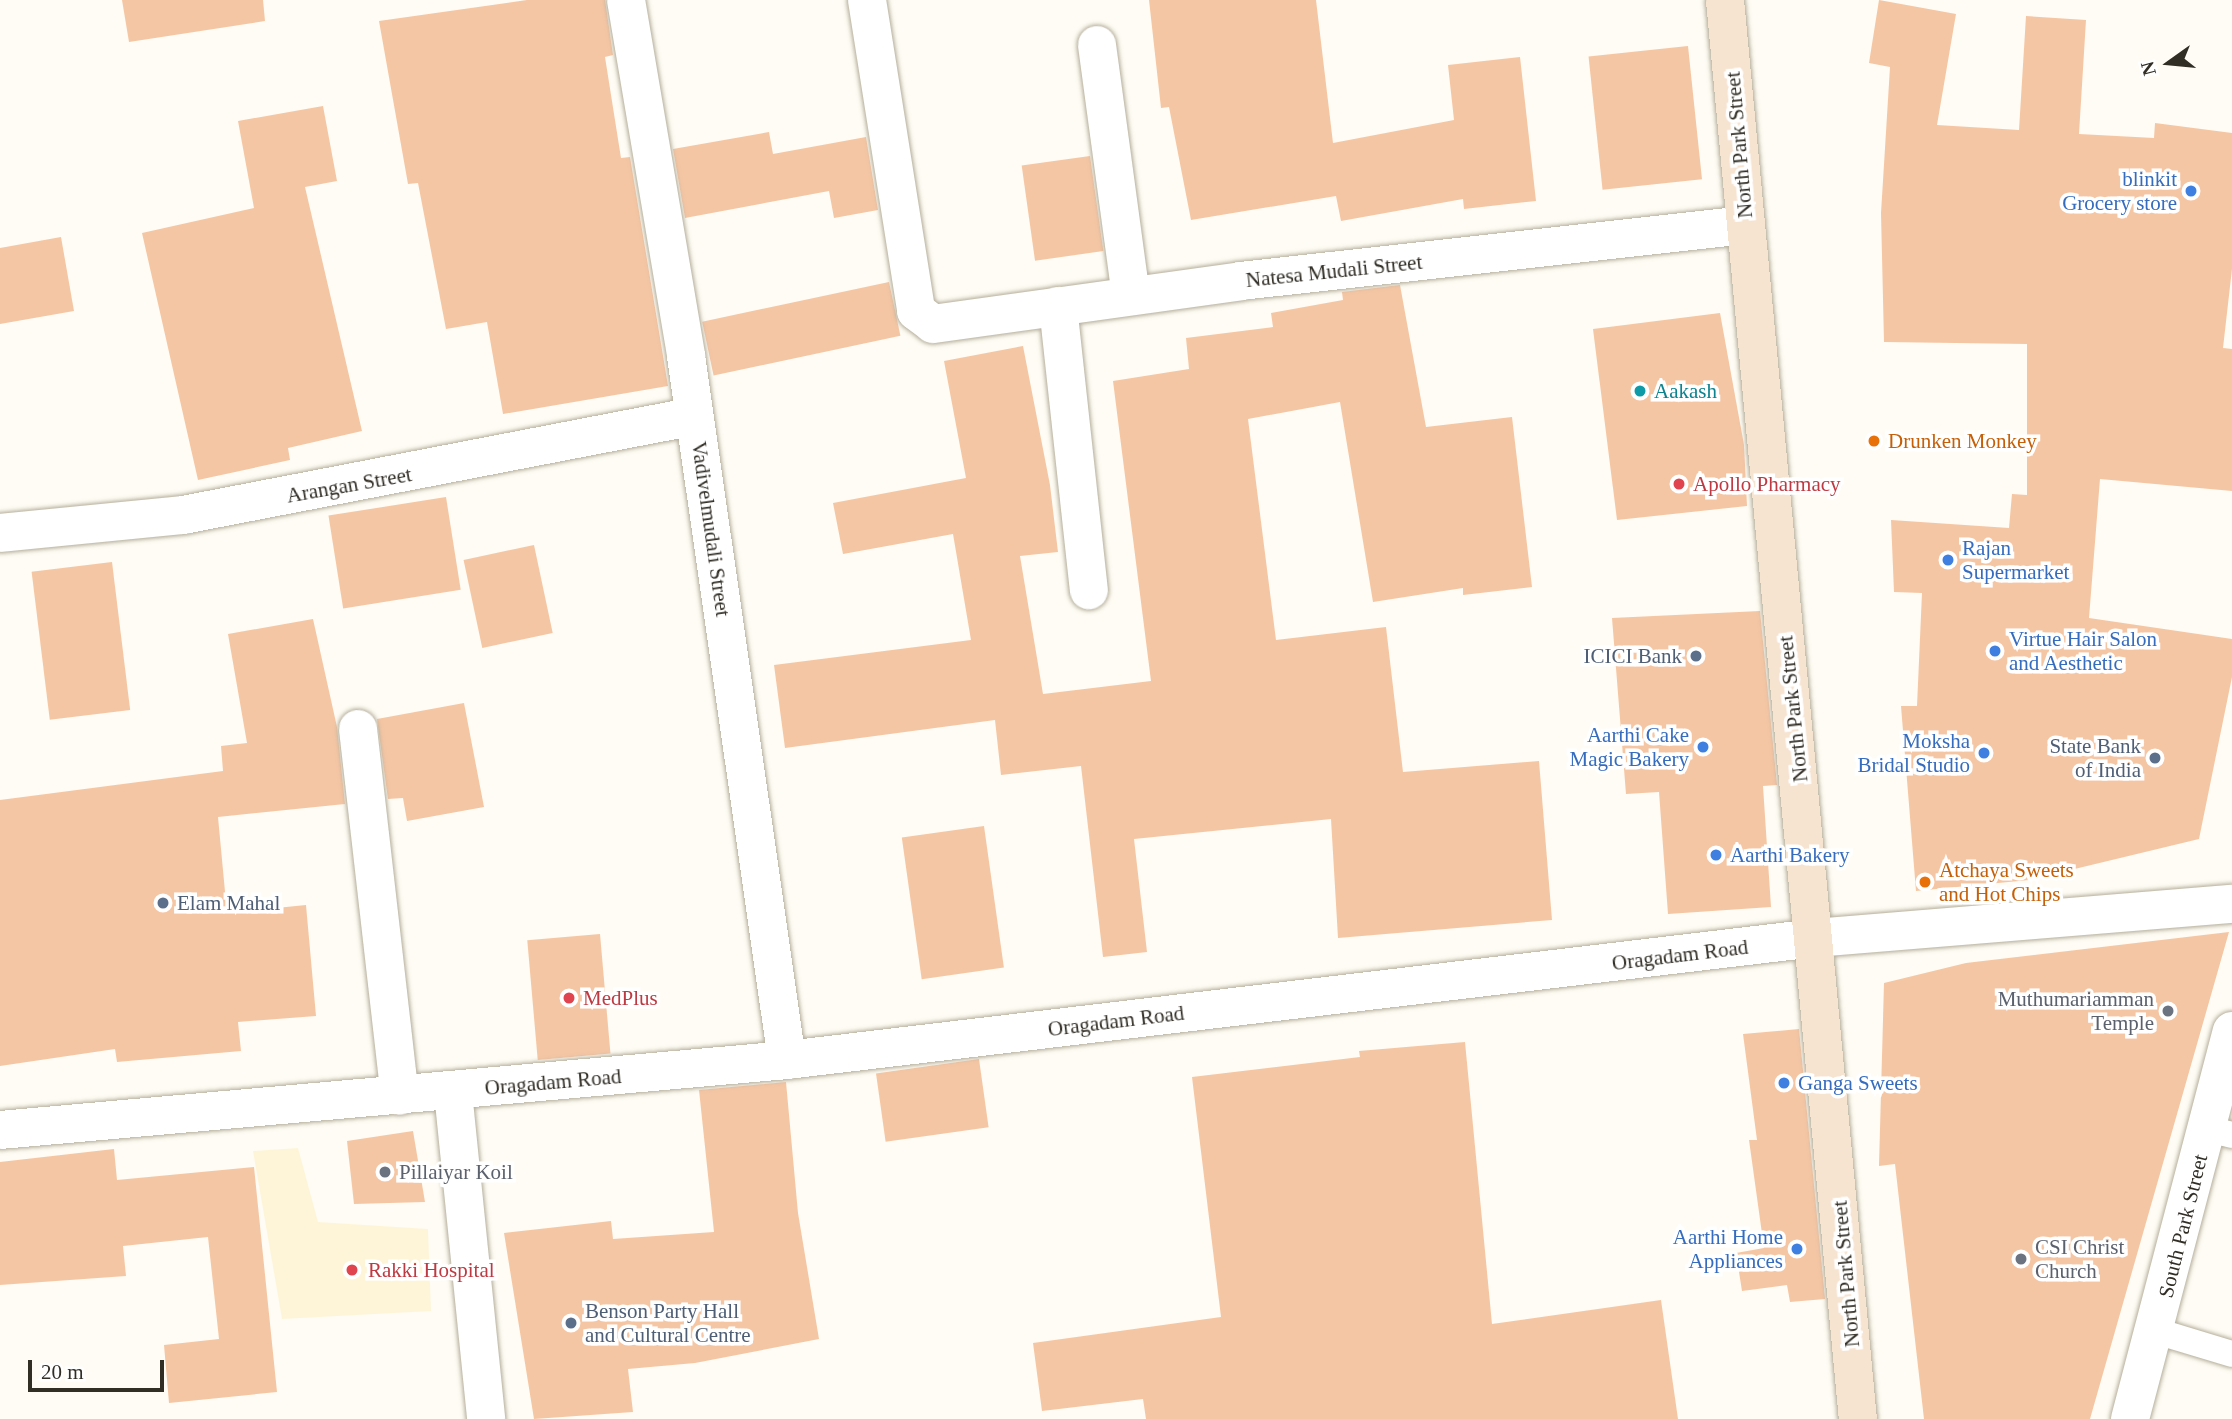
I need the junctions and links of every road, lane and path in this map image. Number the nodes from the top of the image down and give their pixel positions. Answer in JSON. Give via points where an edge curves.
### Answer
{"nodes":[{"id":1,"x":626,"y":0,"type":"edge"},
{"id":2,"x":867,"y":0,"type":"edge"},
{"id":3,"x":1725,"y":0,"type":"edge"},
{"id":4,"x":1097,"y":44,"type":"dead end"},
{"id":5,"x":1746,"y":225,"type":"junction"},
{"id":6,"x":1131,"y":296,"type":"junction"},
{"id":7,"x":1058,"y":306,"type":"junction"},
{"id":8,"x":695,"y":416,"type":"junction"},
{"id":9,"x":0,"y":533,"type":"edge"},
{"id":10,"x":1089,"y":590,"type":"dead end"},
{"id":11,"x":358,"y":729,"type":"dead end"},
{"id":12,"x":2232,"y":904,"type":"edge"},
{"id":13,"x":1815,"y":939,"type":"junction"},
{"id":14,"x":2232,"y":1031,"type":"edge"},
{"id":15,"x":787,"y":1060,"type":"junction"},
{"id":16,"x":453,"y":1092,"type":"junction"},
{"id":17,"x":400,"y":1096,"type":"junction"},
{"id":18,"x":0,"y":1130,"type":"edge"},
{"id":19,"x":2220,"y":1132,"type":"edge"},
{"id":20,"x":2156,"y":1331,"type":"junction"},
{"id":21,"x":2232,"y":1354,"type":"edge"},
{"id":22,"x":485,"y":1419,"type":"edge"},
{"id":23,"x":1858,"y":1419,"type":"edge"},
{"id":24,"x":2130,"y":1419,"type":"edge"}],
"edges":[{"from":1,"to":8,"type":"street","name":"Vadivelmudali Street"},
{"from":2,"to":7,"type":"street","name":"Natesa Mudali Street","via":[[916,311],[933,324]]},
{"from":3,"to":5,"type":"main road","name":"North Park Street"},
{"from":4,"to":6,"type":"street"},
{"from":5,"to":6,"type":"street","name":"Natesa Mudali Street"},
{"from":5,"to":13,"type":"main road","name":"North Park Street"},
{"from":6,"to":7,"type":"street","name":"Natesa Mudali Street"},
{"from":7,"to":10,"type":"street"},
{"from":8,"to":9,"type":"street","name":"Arangan Street","via":[[183,516]]},
{"from":8,"to":15,"type":"street","name":"Vadivelmudali Street"},
{"from":11,"to":17,"type":"street"},
{"from":12,"to":13,"type":"street","name":"Oragadam Road"},
{"from":13,"to":15,"type":"street","name":"Oragadam Road"},
{"from":13,"to":23,"type":"main road","name":"North Park Street"},
{"from":14,"to":19,"type":"street","name":"South Park Street"},
{"from":15,"to":16,"type":"street","name":"Oragadam Road"},
{"from":16,"to":17,"type":"street","name":"Oragadam Road"},
{"from":16,"to":22,"type":"street"},
{"from":17,"to":18,"type":"street","name":"Oragadam Road"},
{"from":19,"to":20,"type":"street","name":"South Park Street"},
{"from":20,"to":21,"type":"lane"},
{"from":20,"to":24,"type":"street","name":"South Park Street"}]}
